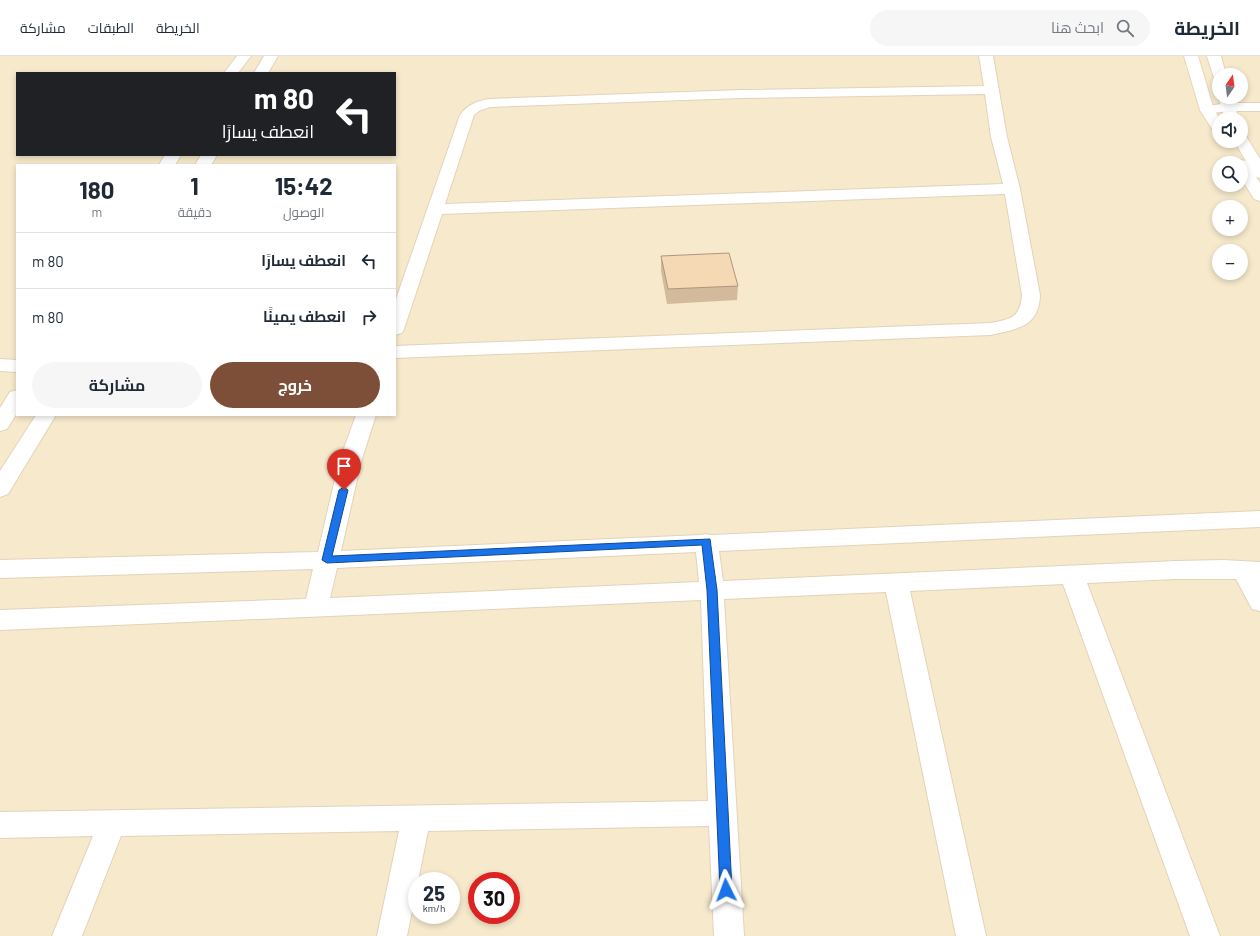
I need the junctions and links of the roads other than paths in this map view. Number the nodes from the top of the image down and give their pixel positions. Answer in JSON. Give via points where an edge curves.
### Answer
{"nodes":[{"id":1,"x":244,"y":56,"type":"edge"},
{"id":2,"x":271,"y":56,"type":"edge"},
{"id":3,"x":986,"y":56,"type":"edge"},
{"id":4,"x":1192,"y":56,"type":"edge"},
{"id":5,"x":1214,"y":56,"type":"edge"},
{"id":6,"x":1217,"y":68,"type":"edge"},
{"id":7,"x":232,"y":72,"type":"edge"},
{"id":8,"x":261,"y":72,"type":"edge"},
{"id":9,"x":991,"y":90,"type":"junction"},
{"id":10,"x":1260,"y":106,"type":"edge"},
{"id":11,"x":1228,"y":108,"type":"edge"},
{"id":12,"x":1208,"y":110,"type":"junction"},
{"id":13,"x":1212,"y":117,"type":"edge"},
{"id":14,"x":1246,"y":148,"type":"edge"},
{"id":15,"x":1260,"y":174,"type":"edge"},
{"id":16,"x":1248,"y":177,"type":"edge"},
{"id":17,"x":1012,"y":189,"type":"junction"},
{"id":18,"x":1260,"y":196,"type":"edge"},
{"id":19,"x":436,"y":210,"type":"junction"},
{"id":20,"x":396,"y":326,"type":"edge"},
{"id":21,"x":396,"y":352,"type":"edge"},
{"id":22,"x":0,"y":365,"type":"edge"},
{"id":23,"x":16,"y":366,"type":"edge"},
{"id":24,"x":16,"y":399,"type":"edge"},
{"id":25,"x":45,"y":416,"type":"edge"},
{"id":26,"x":366,"y":416,"type":"edge"},
{"id":27,"x":0,"y":424,"type":"edge"},
{"id":28,"x":0,"y":489,"type":"edge"},
{"id":29,"x":1260,"y":519,"type":"edge"},
{"id":30,"x":706,"y":542,"type":"junction"},
{"id":31,"x":327,"y":560,"type":"junction"},
{"id":32,"x":0,"y":569,"type":"edge"},
{"id":33,"x":1252,"y":570,"type":"edge"},
{"id":34,"x":1072,"y":575,"type":"junction"},
{"id":35,"x":896,"y":582,"type":"junction"},
{"id":36,"x":712,"y":590,"type":"junction"},
{"id":37,"x":1260,"y":602,"type":"edge"},
{"id":38,"x":316,"y":608,"type":"junction"},
{"id":39,"x":0,"y":620,"type":"edge"},
{"id":40,"x":722,"y":813,"type":"junction"},
{"id":41,"x":416,"y":819,"type":"junction"},
{"id":42,"x":112,"y":824,"type":"junction"},
{"id":43,"x":0,"y":825,"type":"edge"},
{"id":44,"x":67,"y":936,"type":"edge"},
{"id":45,"x":392,"y":936,"type":"edge"},
{"id":46,"x":729,"y":936,"type":"edge"},
{"id":47,"x":971,"y":936,"type":"edge"},
{"id":48,"x":1205,"y":936,"type":"edge"}],
"edges":[{"from":1,"to":7,"type":"street"},
{"from":2,"to":8,"type":"street"},
{"from":3,"to":9,"type":"street"},
{"from":4,"to":12,"type":"street"},
{"from":5,"to":6,"type":"street"},
{"from":9,"to":17,"type":"street"},
{"from":9,"to":19,"type":"street","via":[[742,94],[482,105],[470,110],[467,115]]},
{"from":10,"to":11,"type":"street"},
{"from":11,"to":12,"type":"street"},
{"from":12,"to":13,"type":"street"},
{"from":14,"to":15,"type":"street"},
{"from":16,"to":18,"type":"street"},
{"from":17,"to":19,"type":"street"},
{"from":17,"to":21,"type":"street","via":[[1031,295],[1028,314],[1018,323],[991,329]]},
{"from":19,"to":20,"type":"street"},
{"from":22,"to":23,"type":"street"},
{"from":24,"to":27,"type":"street"},
{"from":25,"to":28,"type":"street"},
{"from":26,"to":31,"type":"street","via":[[350,462]]},
{"from":29,"to":30,"type":"street"},
{"from":30,"to":31,"type":"street"},
{"from":30,"to":36,"type":"street"},
{"from":31,"to":32,"type":"street"},
{"from":31,"to":38,"type":"street"},
{"from":33,"to":34,"type":"street","via":[[1176,570]]},
{"from":33,"to":37,"type":"street"},
{"from":34,"to":35,"type":"street"},
{"from":34,"to":48,"type":"street"},
{"from":35,"to":36,"type":"street"},
{"from":35,"to":47,"type":"street"},
{"from":36,"to":38,"type":"street"},
{"from":36,"to":40,"type":"street"},
{"from":38,"to":39,"type":"street"},
{"from":40,"to":41,"type":"street"},
{"from":40,"to":46,"type":"street"},
{"from":41,"to":42,"type":"street"},
{"from":41,"to":45,"type":"street"},
{"from":42,"to":43,"type":"street"},
{"from":42,"to":44,"type":"street"}]}
